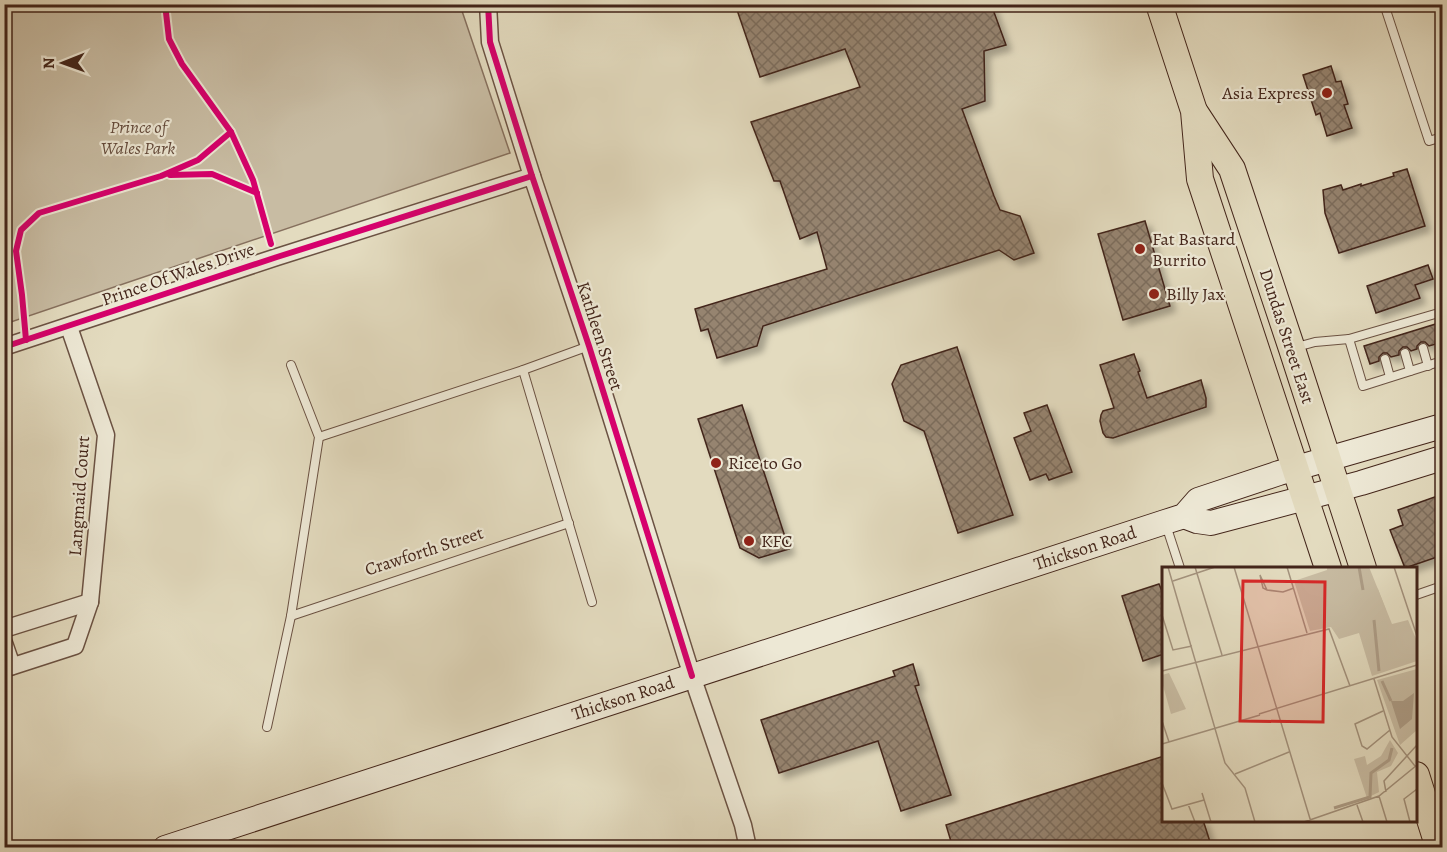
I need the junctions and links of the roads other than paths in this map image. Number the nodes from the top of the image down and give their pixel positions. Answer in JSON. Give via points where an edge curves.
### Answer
{"nodes":[{"id":1,"x":488,"y":4,"type":"edge"},
{"id":2,"x":1159,"y":4,"type":"edge"},
{"id":3,"x":1384,"y":4,"type":"edge"},
{"id":4,"x":1194,"y":111,"type":"junction"},
{"id":5,"x":1443,"y":137,"type":"edge"},
{"id":6,"x":532,"y":176,"type":"junction"},
{"id":7,"x":1443,"y":312,"type":"edge"},
{"id":8,"x":1414,"y":320,"type":"junction"},
{"id":9,"x":1397,"y":325,"type":"junction"},
{"id":10,"x":69,"y":327,"type":"junction"},
{"id":11,"x":1417,"y":330,"type":"dead end"},
{"id":12,"x":1377,"y":331,"type":"junction"},
{"id":13,"x":1400,"y":335,"type":"dead end"},
{"id":14,"x":1349,"y":339,"type":"junction"},
{"id":15,"x":1379,"y":341,"type":"dead end"},
{"id":16,"x":589,"y":346,"type":"junction"},
{"id":17,"x":4,"y":347,"type":"edge"},
{"id":18,"x":1423,"y":348,"type":"dead end"},
{"id":19,"x":1292,"y":349,"type":"junction"},
{"id":20,"x":1405,"y":353,"type":"dead end"},
{"id":21,"x":1385,"y":359,"type":"dead end"},
{"id":22,"x":1443,"y":361,"type":"edge"},
{"id":23,"x":291,"y":365,"type":"dead end"},
{"id":24,"x":1428,"y":366,"type":"junction"},
{"id":25,"x":523,"y":370,"type":"junction"},
{"id":26,"x":1410,"y":371,"type":"junction"},
{"id":27,"x":1390,"y":377,"type":"junction"},
{"id":28,"x":1443,"y":426,"type":"edge"},
{"id":29,"x":319,"y":437,"type":"junction"},
{"id":30,"x":1443,"y":458,"type":"edge"},
{"id":31,"x":1328,"y":460,"type":"junction"},
{"id":32,"x":1296,"y":468,"type":"junction"},
{"id":33,"x":1337,"y":489,"type":"junction"},
{"id":34,"x":1305,"y":498,"type":"junction"},
{"id":35,"x":1174,"y":519,"type":"junction"},
{"id":36,"x":569,"y":523,"type":"junction"},
{"id":37,"x":1180,"y":567,"type":"edge"},
{"id":38,"x":1328,"y":567,"type":"edge"},
{"id":39,"x":1363,"y":567,"type":"edge"},
{"id":40,"x":1443,"y":586,"type":"edge"},
{"id":41,"x":1417,"y":595,"type":"edge"},
{"id":42,"x":592,"y":602,"type":"dead end"},
{"id":43,"x":90,"y":603,"type":"junction"},
{"id":44,"x":291,"y":616,"type":"junction"},
{"id":45,"x":4,"y":629,"type":"edge"},
{"id":46,"x":4,"y":643,"type":"edge"},
{"id":47,"x":8,"y":668,"type":"edge"},
{"id":48,"x":692,"y":676,"type":"junction"},
{"id":49,"x":267,"y":727,"type":"dead end"},
{"id":50,"x":1417,"y":778,"type":"edge"},
{"id":51,"x":165,"y":848,"type":"edge"},
{"id":52,"x":748,"y":848,"type":"edge"},
{"id":53,"x":1439,"y":848,"type":"edge"}],
"edges":[{"from":1,"to":6,"type":"street","name":"Kathleen Street","via":[[490,42]]},
{"from":2,"to":4,"type":"main road","name":"Dundas Street East"},
{"from":3,"to":5,"type":"lane","via":[[1429,141]]},
{"from":4,"to":19,"type":"main road","name":"Dundas Street East","via":[[1232,169]]},
{"from":4,"to":32,"type":"main road","name":"Dundas Street East","via":[[1200,179]]},
{"from":6,"to":10,"type":"street","name":"Prince Of Wales Drive"},
{"from":6,"to":16,"type":"street","name":"Kathleen Street"},
{"from":7,"to":8,"type":"lane"},
{"from":8,"to":9,"type":"lane"},
{"from":8,"to":11,"type":"lane"},
{"from":9,"to":12,"type":"lane"},
{"from":9,"to":13,"type":"lane"},
{"from":10,"to":17,"type":"street","name":"Prince Of Wales Drive"},
{"from":10,"to":43,"type":"street","name":"Langmaid Court","via":[[106,435]]},
{"from":12,"to":14,"type":"lane"},
{"from":12,"to":15,"type":"lane"},
{"from":14,"to":19,"type":"lane"},
{"from":14,"to":27,"type":"lane","via":[[1363,386]]},
{"from":16,"to":25,"type":"lane"},
{"from":16,"to":48,"type":"street","name":"Kathleen Street"},
{"from":18,"to":24,"type":"lane"},
{"from":19,"to":31,"type":"main road","name":"Dundas Street East"},
{"from":20,"to":26,"type":"lane"},
{"from":21,"to":27,"type":"lane"},
{"from":22,"to":24,"type":"lane"},
{"from":23,"to":29,"type":"lane"},
{"from":24,"to":26,"type":"lane"},
{"from":25,"to":29,"type":"lane"},
{"from":25,"to":36,"type":"lane"},
{"from":26,"to":27,"type":"lane"},
{"from":28,"to":31,"type":"main road","name":"Thickson Road"},
{"from":29,"to":44,"type":"lane"},
{"from":30,"to":33,"type":"main road"},
{"from":31,"to":32,"type":"main road","name":"Thickson Road"},
{"from":31,"to":33,"type":"main road","name":"Dundas Street East"},
{"from":32,"to":34,"type":"main road","name":"Dundas Street East"},
{"from":32,"to":35,"type":"main road","name":"Thickson Road","via":[[1198,501]]},
{"from":33,"to":34,"type":"main road"},
{"from":33,"to":39,"type":"main road","name":"Dundas Street East"},
{"from":34,"to":35,"type":"main road","via":[[1211,523]]},
{"from":34,"to":38,"type":"main road","name":"Dundas Street East"},
{"from":35,"to":37,"type":"lane"},
{"from":35,"to":48,"type":"main road","name":"Thickson Road"},
{"from":36,"to":42,"type":"lane"},
{"from":36,"to":44,"type":"lane","name":"Crawforth Street"},
{"from":40,"to":41,"type":"lane"},
{"from":43,"to":45,"type":"street"},
{"from":43,"to":47,"type":"street","name":"Langmaid Court","via":[[75,646]]},
{"from":44,"to":49,"type":"lane"},
{"from":46,"to":47,"type":"street","name":"Langmaid Court"},
{"from":48,"to":51,"type":"main road","name":"Thickson Road"},
{"from":48,"to":52,"type":"street"},
{"from":50,"to":53,"type":"main road"}]}
